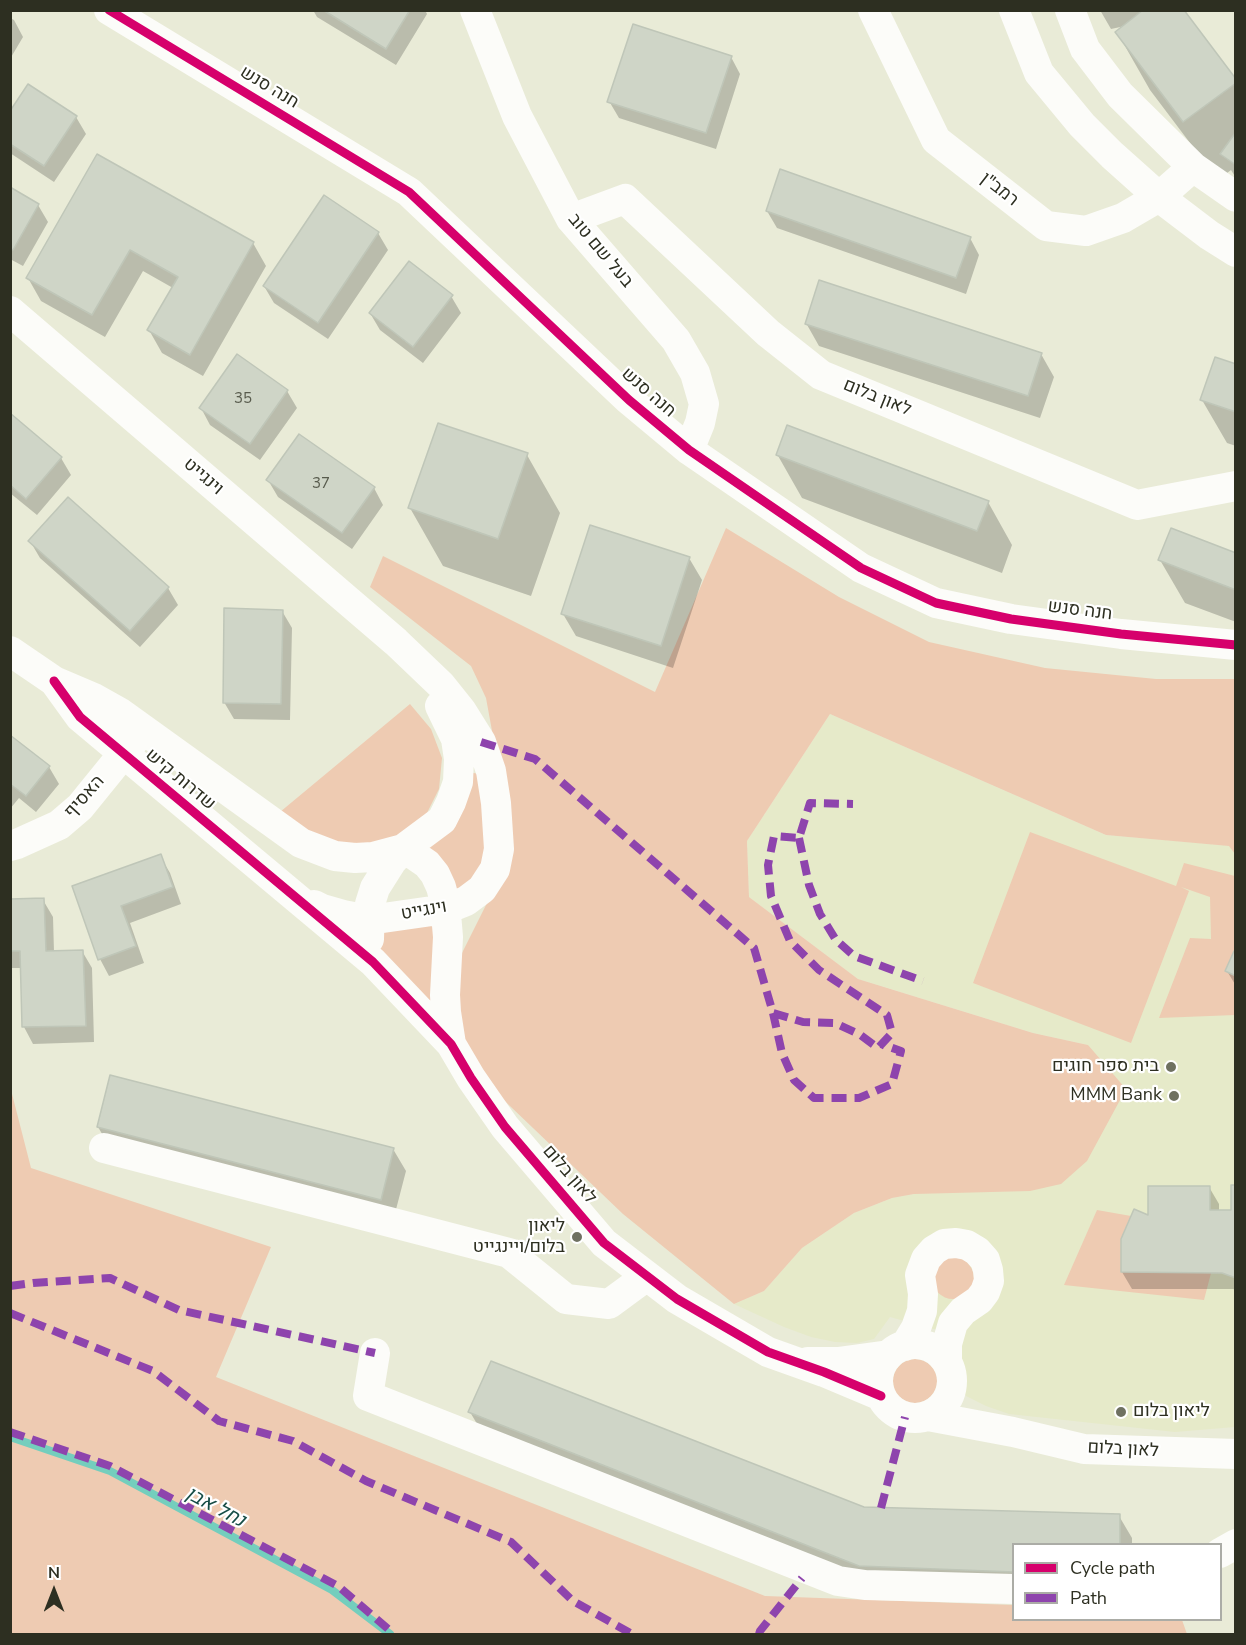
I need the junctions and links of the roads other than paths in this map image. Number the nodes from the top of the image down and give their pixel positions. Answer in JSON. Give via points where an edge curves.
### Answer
{"nodes":[{"id":1,"x":109,"y":10,"type":"edge"},
{"id":2,"x":475,"y":10,"type":"edge"},
{"id":3,"x":873,"y":10,"type":"edge"},
{"id":4,"x":1014,"y":10,"type":"edge"},
{"id":5,"x":1070,"y":10,"type":"edge"},
{"id":6,"x":1193,"y":167,"type":"junction"},
{"id":7,"x":1159,"y":197,"type":"junction"},
{"id":8,"x":1236,"y":197,"type":"edge"},
{"id":9,"x":571,"y":219,"type":"junction"},
{"id":10,"x":1236,"y":252,"type":"edge"},
{"id":11,"x":10,"y":311,"type":"edge"},
{"id":12,"x":689,"y":450,"type":"junction"},
{"id":13,"x":1236,"y":486,"type":"edge"},
{"id":14,"x":396,"y":642,"type":"junction"},
{"id":15,"x":1236,"y":645,"type":"edge"},
{"id":16,"x":10,"y":651,"type":"edge"},
{"id":17,"x":54,"y":681,"type":"junction"},
{"id":18,"x":144,"y":729,"type":"junction"},
{"id":19,"x":123,"y":754,"type":"junction"},
{"id":20,"x":10,"y":846,"type":"edge"},
{"id":21,"x":404,"y":849,"type":"junction"},
{"id":22,"x":295,"y":896,"type":"junction"},
{"id":23,"x":446,"y":909,"type":"junction"},
{"id":24,"x":369,"y":920,"type":"junction"},
{"id":25,"x":373,"y":962,"type":"junction"},
{"id":26,"x":452,"y":1044,"type":"junction"},
{"id":27,"x":104,"y":1148,"type":"dead end"},
{"id":28,"x":647,"y":1276,"type":"junction"},
{"id":29,"x":897,"y":1350,"type":"junction"},
{"id":30,"x":375,"y":1353,"type":"dead end"},
{"id":31,"x":790,"y":1361,"type":"junction"},
{"id":32,"x":950,"y":1372,"type":"junction"},
{"id":33,"x":881,"y":1396,"type":"junction"},
{"id":34,"x":928,"y":1416,"type":"junction"},
{"id":35,"x":1013,"y":1432,"type":"junction"},
{"id":36,"x":1236,"y":1454,"type":"edge"},
{"id":37,"x":1236,"y":1544,"type":"edge"},
{"id":38,"x":1222,"y":1552,"type":"edge"},
{"id":39,"x":1012,"y":1589,"type":"edge"}],
"edges":[{"from":1,"to":12,"type":"street","name":"חנה סנש","via":[[409,192],[629,400]]},
{"from":2,"to":9,"type":"street","name":"בעל שם טוב","via":[[517,116]]},
{"from":3,"to":7,"type":"street","name":"רמב\"ן","via":[[936,140],[1046,226],[1086,231],[1123,218]]},
{"from":4,"to":7,"type":"street","via":[[1039,73],[1082,125]]},
{"from":5,"to":6,"type":"street","via":[[1085,49],[1120,95]]},
{"from":6,"to":7,"type":"street","name":"רמב\"ן"},
{"from":6,"to":8,"type":"street"},
{"from":7,"to":10,"type":"street"},
{"from":9,"to":12,"type":"street","name":"בעל שם טוב","via":[[676,340],[695,374],[704,404]]},
{"from":9,"to":13,"type":"street","name":"לאון בלום","via":[[625,199],[768,333],[821,375],[1137,505]]},
{"from":11,"to":14,"type":"street","name":"וינגייט"},
{"from":12,"to":15,"type":"street","name":"חנה סנש","via":[[861,568],[936,603],[1011,619]]},
{"from":14,"to":21,"type":"street","name":"וינגייט","via":[[441,708],[456,739],[459,759],[458,782],[442,820]]},
{"from":14,"to":23,"type":"street","name":"וינגייט","via":[[461,710],[481,742],[491,771],[499,849],[495,869],[482,889]]},
{"from":16,"to":17,"type":"street","name":"שדרות קיש"},
{"from":17,"to":18,"type":"street","name":"שדרות קיש","via":[[94,698]]},
{"from":17,"to":19,"type":"street","name":"שדרות קיש","via":[[80,717]]},
{"from":18,"to":19,"type":"street","name":"האסיף"},
{"from":18,"to":21,"type":"street","name":"שדרות קיש","via":[[301,843],[335,856],[355,858]]},
{"from":19,"to":20,"type":"street","name":"האסיף","via":[[80,807],[59,825]]},
{"from":19,"to":22,"type":"street","name":"שדרות קיש"},
{"from":21,"to":23,"type":"street","name":"לאון בלום","via":[[435,874]]},
{"from":21,"to":24,"type":"street","via":[[375,888]]},
{"from":22,"to":24,"type":"street","name":"וינגייט","via":[[322,909]]},
{"from":22,"to":25,"type":"street","name":"לאון בלום"},
{"from":23,"to":24,"type":"street","name":"וינגייט"},
{"from":23,"to":26,"type":"street","name":"לאון בלום","via":[[445,995]]},
{"from":24,"to":25,"type":"street"},
{"from":25,"to":26,"type":"street","name":"לאון בלום"},
{"from":26,"to":28,"type":"street","name":"לאון בלום","via":[[505,1127],[604,1243]]},
{"from":27,"to":28,"type":"street","via":[[509,1253],[566,1299],[609,1304]]},
{"from":28,"to":31,"type":"street","name":"לאון בלום","via":[[677,1299]]},
{"from":29,"to":31,"type":"street","name":"לאון בלום","via":[[838,1362]]},
{"from":29,"to":32,"type":"street","via":[[926,1345],[936,1350]]},
{"from":29,"to":32,"type":"street","via":[[916,1328],[922,1311],[921,1275],[926,1259],[944,1244],[967,1245],[985,1260],[989,1281],[979,1300],[953,1323],[947,1344]]},
{"from":29,"to":33,"type":"street","via":[[882,1364],[878,1374]]},
{"from":30,"to":39,"type":"street","via":[[368,1396],[838,1581]]},
{"from":31,"to":33,"type":"street","name":"לאון בלום"},
{"from":32,"to":34,"type":"street","via":[[951,1393],[938,1411]]},
{"from":32,"to":35,"type":"street","name":"לאון בלום","via":[[973,1404]]},
{"from":33,"to":34,"type":"street","via":[[900,1416]]},
{"from":34,"to":35,"type":"street","name":"לאון בלום"},
{"from":35,"to":36,"type":"street","name":"לאון בלום","via":[[1084,1449]]},
{"from":37,"to":38,"type":"street"}]}
